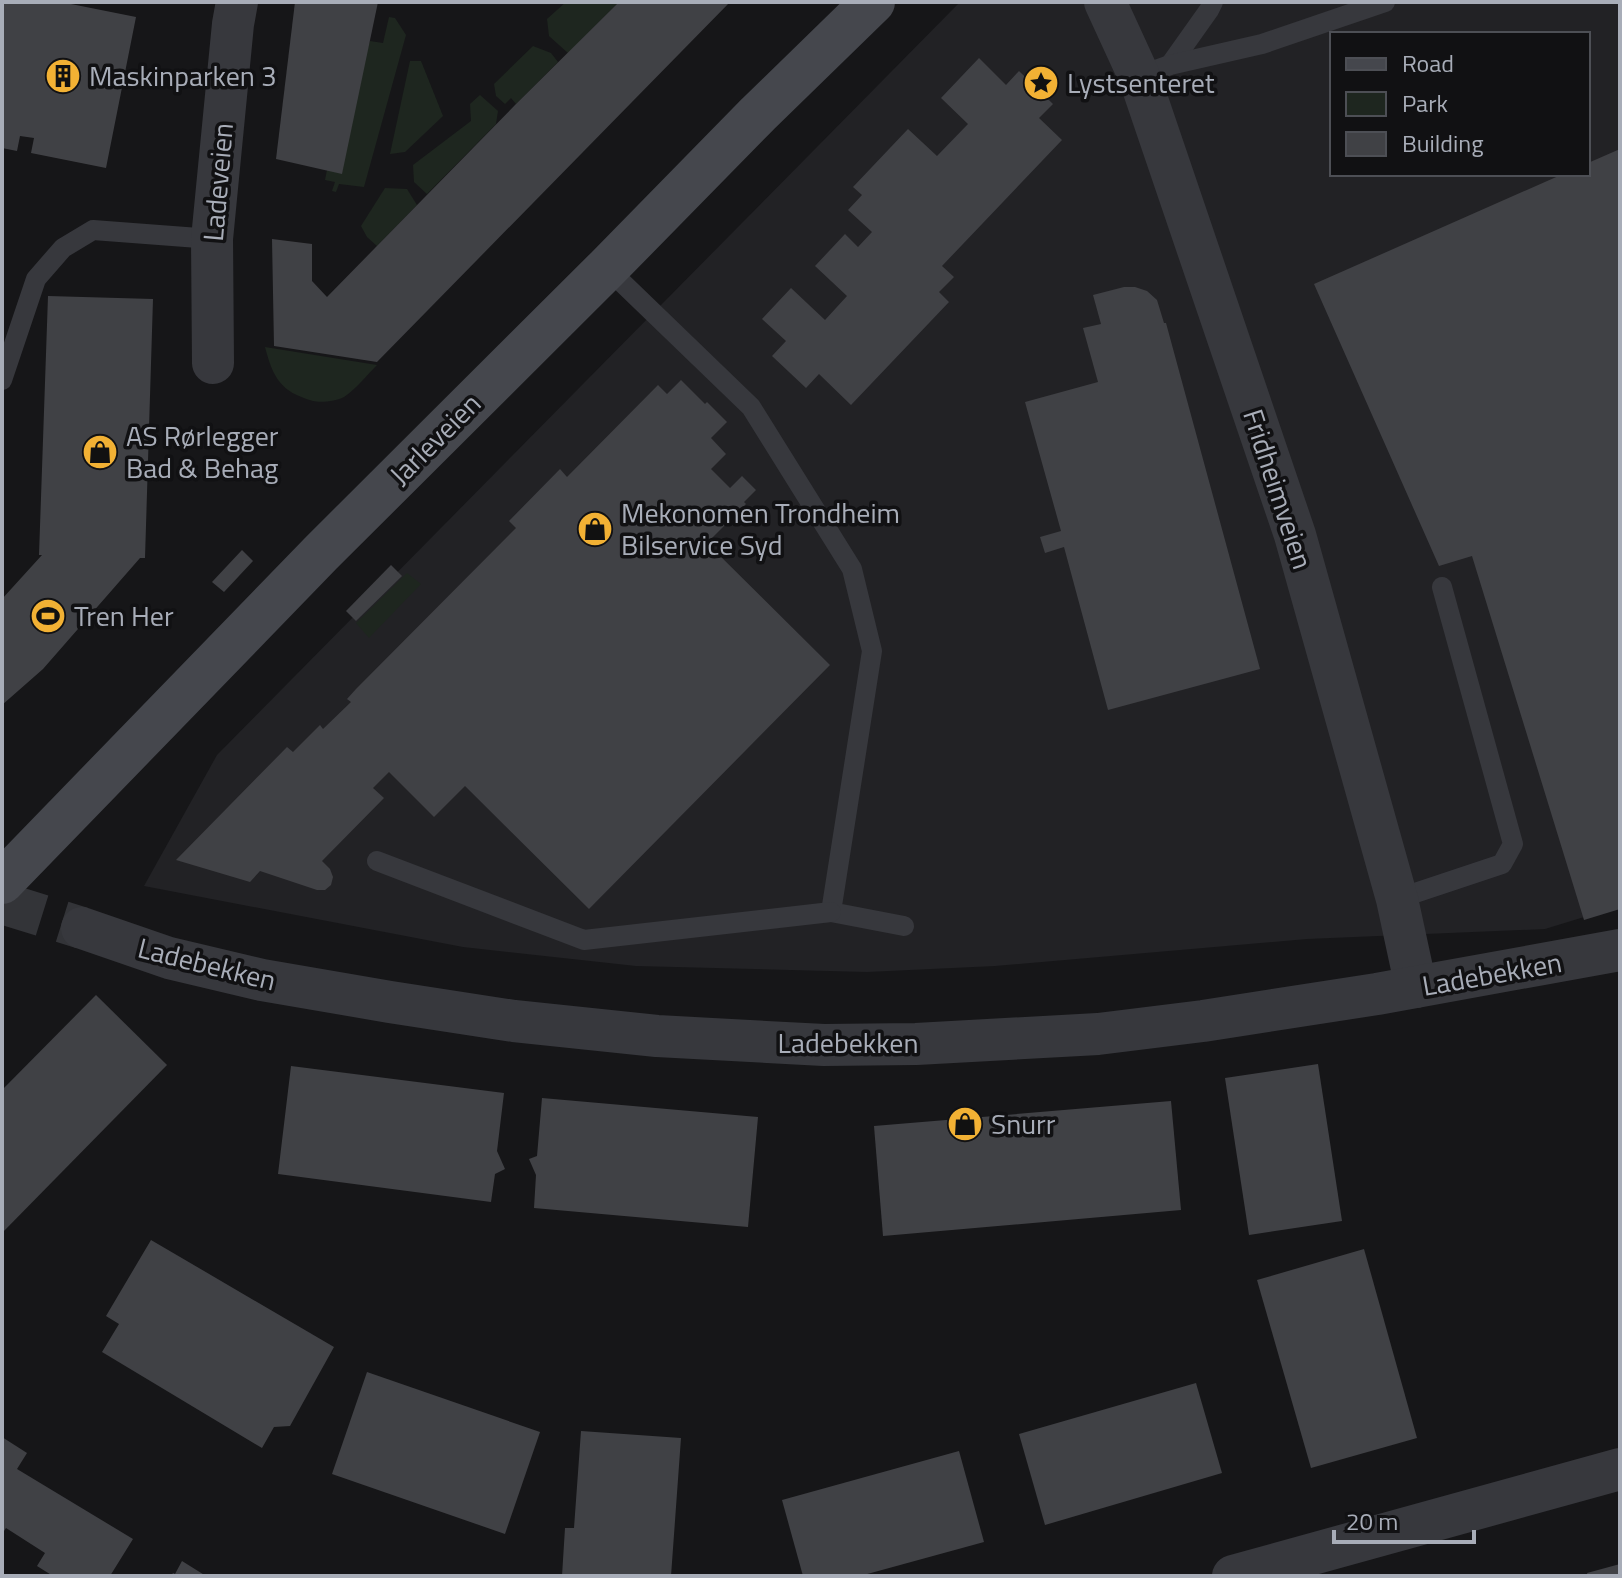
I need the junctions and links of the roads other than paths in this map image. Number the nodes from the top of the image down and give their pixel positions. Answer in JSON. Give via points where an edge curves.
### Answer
{"nodes":[{"id":1,"x":237,"y":2,"type":"edge"},
{"id":2,"x":873,"y":2,"type":"edge"},
{"id":3,"x":1105,"y":2,"type":"edge"},
{"id":4,"x":1213,"y":2,"type":"edge"},
{"id":5,"x":1385,"y":2,"type":"edge"},
{"id":6,"x":1154,"y":71,"type":"junction"},
{"id":7,"x":212,"y":239,"type":"junction"},
{"id":8,"x":607,"y":268,"type":"junction"},
{"id":9,"x":213,"y":363,"type":"dead end"},
{"id":10,"x":2,"y":380,"type":"edge"},
{"id":11,"x":1442,"y":587,"type":"dead end"},
{"id":12,"x":377,"y":861,"type":"dead end"},
{"id":13,"x":2,"y":882,"type":"edge"},
{"id":14,"x":1397,"y":899,"type":"junction"},
{"id":15,"x":831,"y":912,"type":"junction"},
{"id":16,"x":904,"y":926,"type":"dead end"},
{"id":17,"x":82,"y":928,"type":"tunnel mouth"},
{"id":18,"x":1620,"y":950,"type":"edge"},
{"id":19,"x":1416,"y":987,"type":"junction"},
{"id":20,"x":1620,"y":1469,"type":"edge"},
{"id":21,"x":1233,"y":1576,"type":"edge"}],
"edges":[{"from":1,"to":7,"type":"street","name":"Ladeveien"},
{"from":2,"to":8,"type":"main road","name":"Jarleveien"},
{"from":3,"to":6,"type":"street","name":"Fridheimveien"},
{"from":4,"to":6,"type":"lane"},
{"from":5,"to":6,"type":"lane","via":[[1262,44]]},
{"from":6,"to":14,"type":"street","name":"Fridheimveien","via":[[1295,535]]},
{"from":7,"to":9,"type":"street","name":"Ladeveien"},
{"from":7,"to":10,"type":"lane","via":[[93,230],[63,248],[36,279]]},
{"from":8,"to":13,"type":"main road","name":"Jarleveien"},
{"from":8,"to":15,"type":"lane","via":[[751,407],[852,569],[872,651]]},
{"from":11,"to":14,"type":"lane","via":[[1513,844],[1502,864]]},
{"from":12,"to":15,"type":"lane","via":[[584,940]]},
{"from":14,"to":19,"type":"street","name":"Fridheimveien"},
{"from":15,"to":16,"type":"lane"},
{"from":17,"to":19,"type":"street","name":"Ladebekken","via":[[246,977],[390,1002],[657,1036],[824,1045],[1098,1034]]},
{"from":18,"to":19,"type":"street","name":"Ladebekken"},
{"from":20,"to":21,"type":"street"}]}
